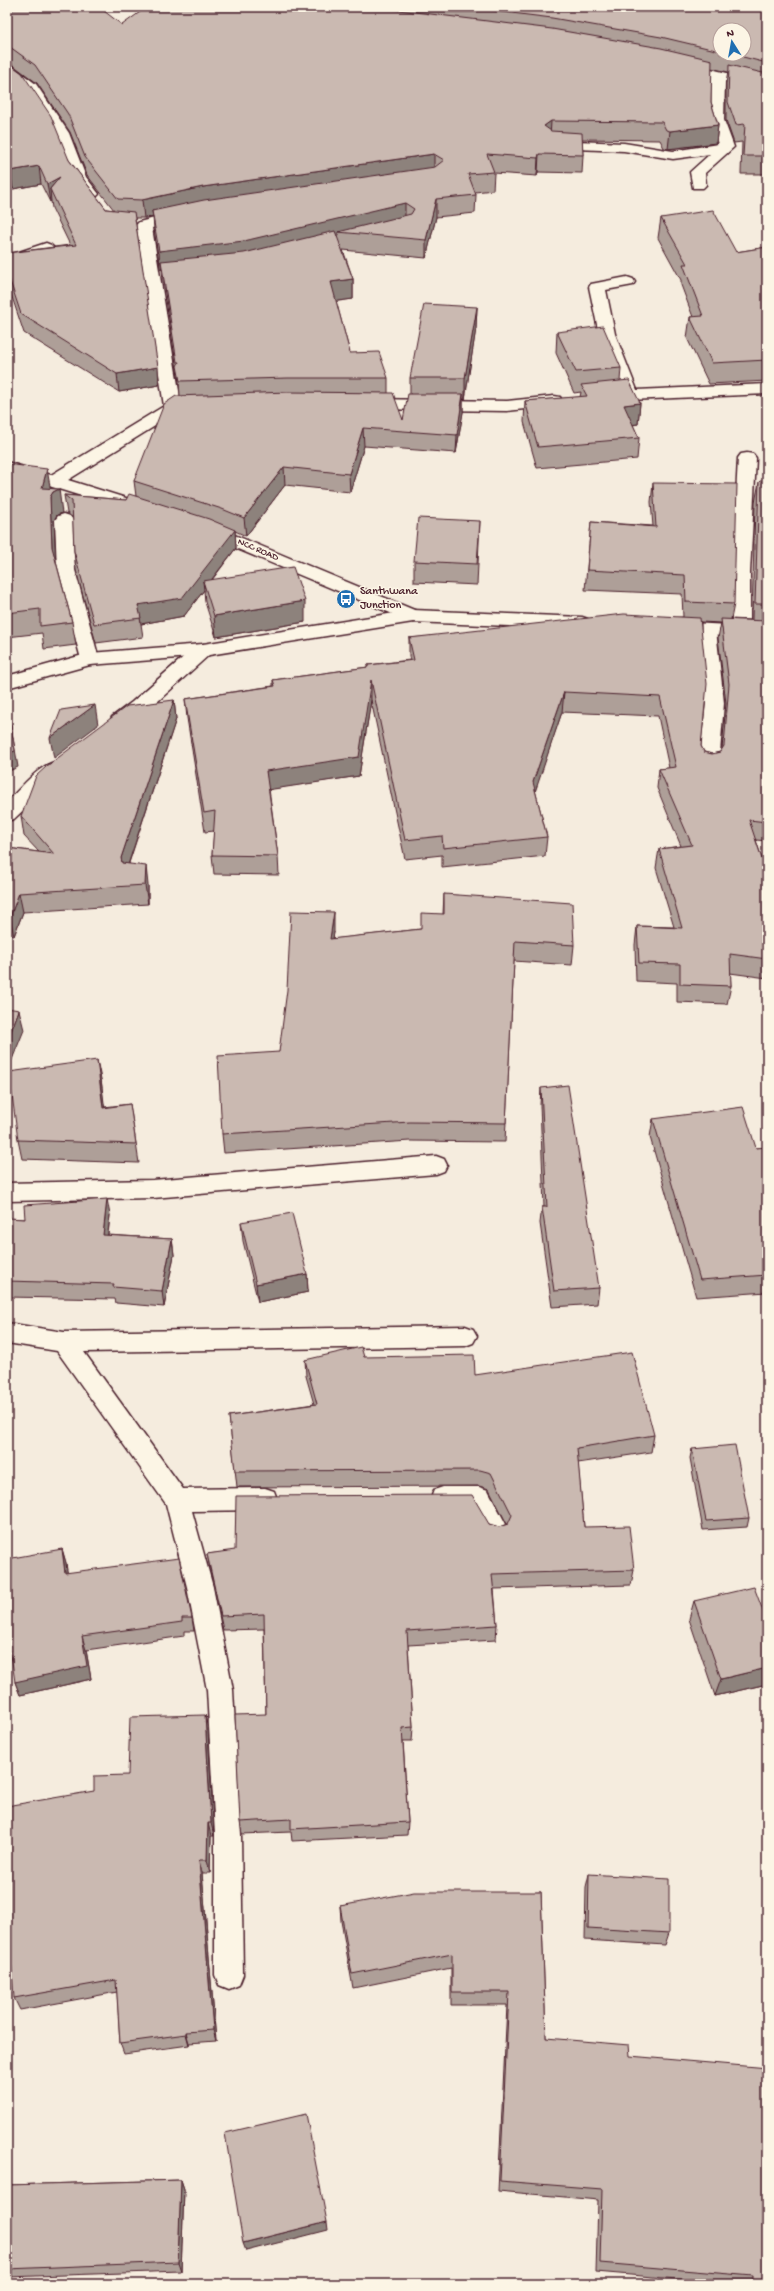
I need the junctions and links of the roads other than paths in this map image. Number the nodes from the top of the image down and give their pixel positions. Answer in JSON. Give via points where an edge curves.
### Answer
{"nodes":[{"id":1,"x":8,"y":7,"type":"edge"},
{"id":2,"x":37,"y":7,"type":"edge"},
{"id":3,"x":25,"y":16,"type":"junction"},
{"id":4,"x":7,"y":25,"type":"edge"},
{"id":5,"x":666,"y":62,"type":"edge"},
{"id":6,"x":7,"y":69,"type":"edge"},
{"id":7,"x":718,"y":74,"type":"junction"},
{"id":8,"x":767,"y":87,"type":"edge"},
{"id":9,"x":551,"y":144,"type":"edge"},
{"id":10,"x":727,"y":148,"type":"junction"},
{"id":11,"x":698,"y":185,"type":"dead end"},
{"id":12,"x":101,"y":208,"type":"edge"},
{"id":13,"x":197,"y":213,"type":"edge"},
{"id":14,"x":46,"y":248,"type":"edge"},
{"id":15,"x":7,"y":261,"type":"edge"},
{"id":16,"x":168,"y":274,"type":"edge"},
{"id":17,"x":153,"y":276,"type":"junction"},
{"id":18,"x":627,"y":282,"type":"dead end"},
{"id":19,"x":767,"y":389,"type":"edge"},
{"id":20,"x":631,"y":394,"type":"junction"},
{"id":21,"x":592,"y":398,"type":"edge"},
{"id":22,"x":569,"y":400,"type":"edge"},
{"id":23,"x":349,"y":404,"type":"edge"},
{"id":24,"x":201,"y":407,"type":"edge"},
{"id":25,"x":173,"y":408,"type":"junction"},
{"id":26,"x":747,"y":458,"type":"dead end"},
{"id":27,"x":7,"y":467,"type":"edge"},
{"id":28,"x":54,"y":481,"type":"junction"},
{"id":29,"x":158,"y":514,"type":"edge"},
{"id":30,"x":64,"y":520,"type":"dead end"},
{"id":31,"x":195,"y":525,"type":"edge"},
{"id":32,"x":413,"y":616,"type":"junction"},
{"id":33,"x":597,"y":624,"type":"edge"},
{"id":34,"x":656,"y":627,"type":"edge"},
{"id":35,"x":707,"y":630,"type":"junction"},
{"id":36,"x":741,"y":632,"type":"junction"},
{"id":37,"x":767,"y":633,"type":"edge"},
{"id":38,"x":203,"y":650,"type":"junction"},
{"id":39,"x":90,"y":659,"type":"junction"},
{"id":40,"x":7,"y":682,"type":"edge"},
{"id":41,"x":103,"y":734,"type":"edge"},
{"id":42,"x":66,"y":761,"type":"edge"},
{"id":43,"x":708,"y":765,"type":"edge"},
{"id":44,"x":7,"y":814,"type":"edge"},
{"id":45,"x":436,"y":1165,"type":"dead end"},
{"id":46,"x":7,"y":1192,"type":"edge"},
{"id":47,"x":7,"y":1333,"type":"edge"},
{"id":48,"x":465,"y":1336,"type":"dead end"},
{"id":49,"x":64,"y":1342,"type":"junction"},
{"id":50,"x":424,"y":1498,"type":"edge"},
{"id":51,"x":288,"y":1499,"type":"edge"},
{"id":52,"x":177,"y":1500,"type":"junction"},
{"id":53,"x":497,"y":1530,"type":"edge"},
{"id":54,"x":229,"y":1975,"type":"dead end"}],
"edges":[{"from":1,"to":3,"type":"street"},
{"from":2,"to":3,"type":"street"},
{"from":3,"to":4,"type":"street"},
{"from":5,"to":7,"type":"street"},
{"from":6,"to":12,"type":"street","via":[[31,86],[62,133],[79,177]]},
{"from":7,"to":8,"type":"street"},
{"from":7,"to":10,"type":"street","via":[[717,120]]},
{"from":9,"to":10,"type":"street","via":[[624,147],[673,155]]},
{"from":10,"to":11,"type":"street","via":[[697,172]]},
{"from":13,"to":17,"type":"street","via":[[137,225]]},
{"from":14,"to":15,"type":"street"},
{"from":16,"to":17,"type":"street"},
{"from":17,"to":25,"type":"street"},
{"from":18,"to":20,"type":"street","via":[[597,287],[607,334]]},
{"from":19,"to":20,"type":"street"},
{"from":20,"to":21,"type":"street"},
{"from":22,"to":23,"type":"street","via":[[507,406]]},
{"from":24,"to":25,"type":"street"},
{"from":25,"to":28,"type":"street"},
{"from":26,"to":36,"type":"street","via":[[741,573]]},
{"from":27,"to":28,"type":"street"},
{"from":28,"to":29,"type":"street"},
{"from":30,"to":39,"type":"street","via":[[66,570]]},
{"from":31,"to":32,"type":"street","name":"NCC ROAD","via":[[217,532]]},
{"from":32,"to":33,"type":"street"},
{"from":32,"to":38,"type":"street"},
{"from":34,"to":35,"type":"street"},
{"from":35,"to":36,"type":"street"},
{"from":35,"to":43,"type":"street","via":[[715,703]]},
{"from":36,"to":37,"type":"street"},
{"from":38,"to":39,"type":"street"},
{"from":38,"to":41,"type":"street","via":[[139,707]]},
{"from":39,"to":40,"type":"street"},
{"from":42,"to":44,"type":"street","via":[[42,778]]},
{"from":45,"to":46,"type":"street","via":[[153,1189]]},
{"from":47,"to":49,"type":"street"},
{"from":48,"to":49,"type":"street"},
{"from":49,"to":52,"type":"street"},
{"from":50,"to":53,"type":"street","via":[[479,1498]]},
{"from":51,"to":52,"type":"street"},
{"from":52,"to":54,"type":"street","via":[[200,1587],[220,1690],[228,1835]]}]}
